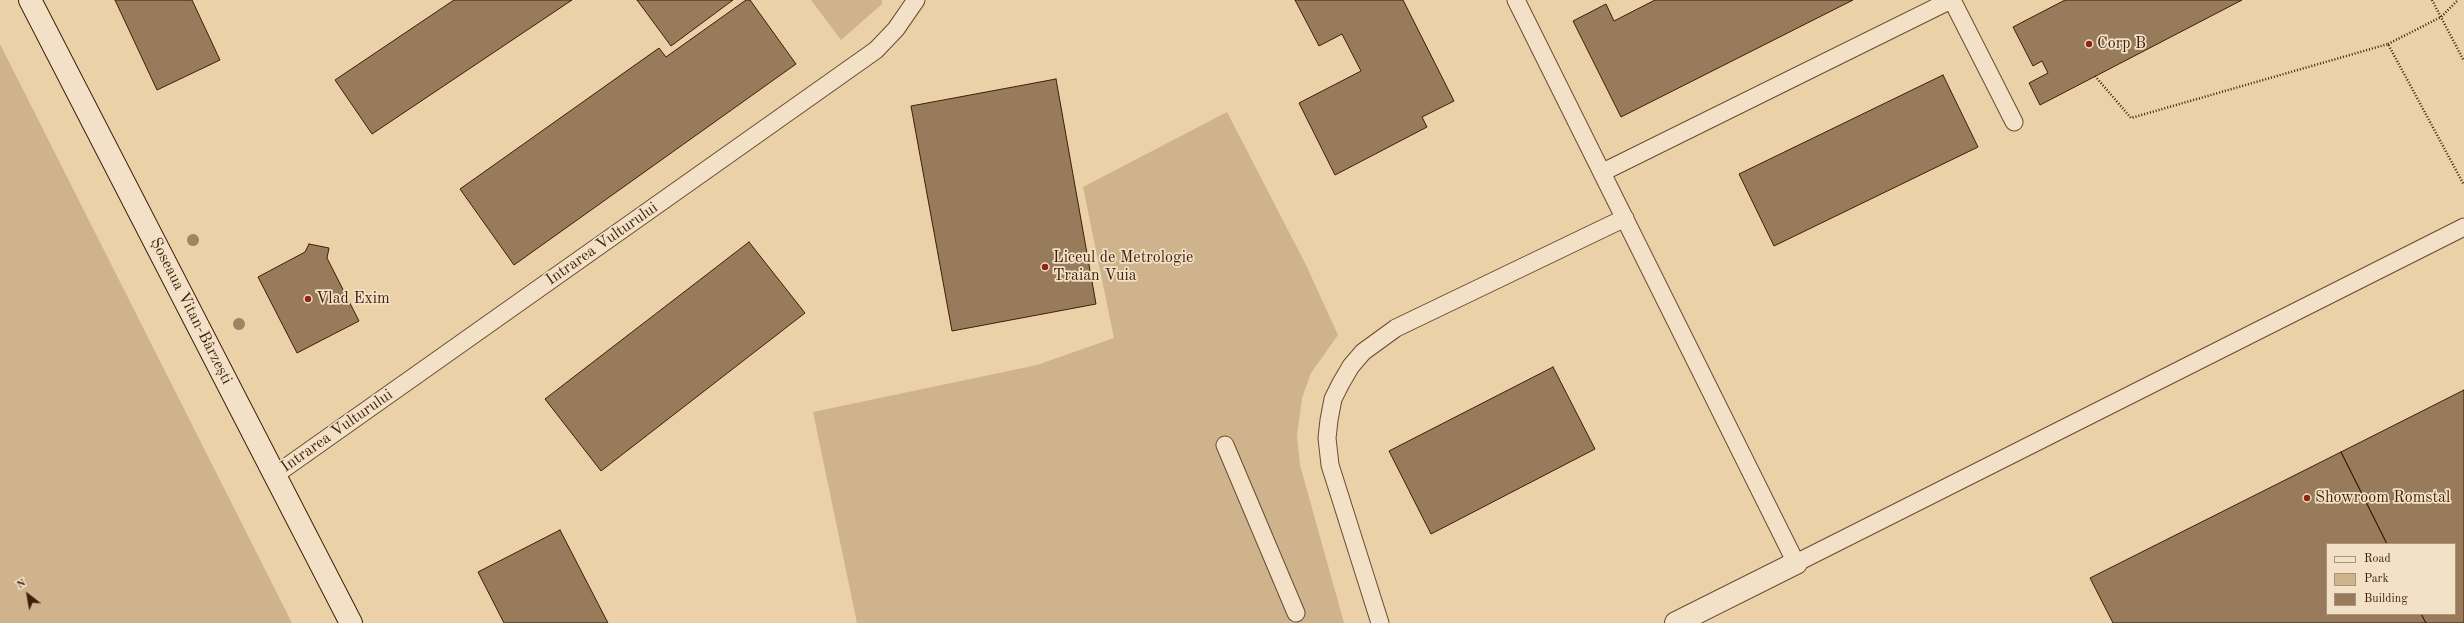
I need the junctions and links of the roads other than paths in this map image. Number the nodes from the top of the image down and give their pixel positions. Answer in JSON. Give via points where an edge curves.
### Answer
{"nodes":[{"id":1,"x":30,"y":0,"type":"edge"},
{"id":2,"x":916,"y":0,"type":"edge"},
{"id":3,"x":1516,"y":0,"type":"edge"},
{"id":4,"x":1951,"y":0,"type":"edge"},
{"id":5,"x":2014,"y":122,"type":"dead end"},
{"id":6,"x":1603,"y":172,"type":"junction"},
{"id":7,"x":1625,"y":218,"type":"junction"},
{"id":8,"x":2464,"y":227,"type":"edge"},
{"id":9,"x":1225,"y":445,"type":"dead end"},
{"id":10,"x":275,"y":475,"type":"junction"},
{"id":11,"x":1796,"y":563,"type":"junction"},
{"id":12,"x":1296,"y":613,"type":"dead end"},
{"id":13,"x":351,"y":623,"type":"edge"},
{"id":14,"x":1380,"y":623,"type":"edge"},
{"id":15,"x":1676,"y":623,"type":"edge"}],
"edges":[{"from":1,"to":10,"type":"main road","name":"Șoseaua Vitan-Bârzești"},
{"from":2,"to":10,"type":"lane","name":"Intrarea Vulturului","via":[[896,29],[876,50]]},
{"from":3,"to":6,"type":"lane"},
{"from":4,"to":5,"type":"lane"},
{"from":4,"to":6,"type":"lane"},
{"from":6,"to":7,"type":"lane"},
{"from":7,"to":11,"type":"lane"},
{"from":7,"to":14,"type":"lane","via":[[1396,328],[1364,352],[1341,382],[1333,399],[1329,420],[1327,438],[1330,465]]},
{"from":8,"to":11,"type":"lane"},
{"from":9,"to":12,"type":"lane"},
{"from":10,"to":13,"type":"main road","name":"Șoseaua Vitan-Bârzești"},
{"from":11,"to":15,"type":"main road"}]}
